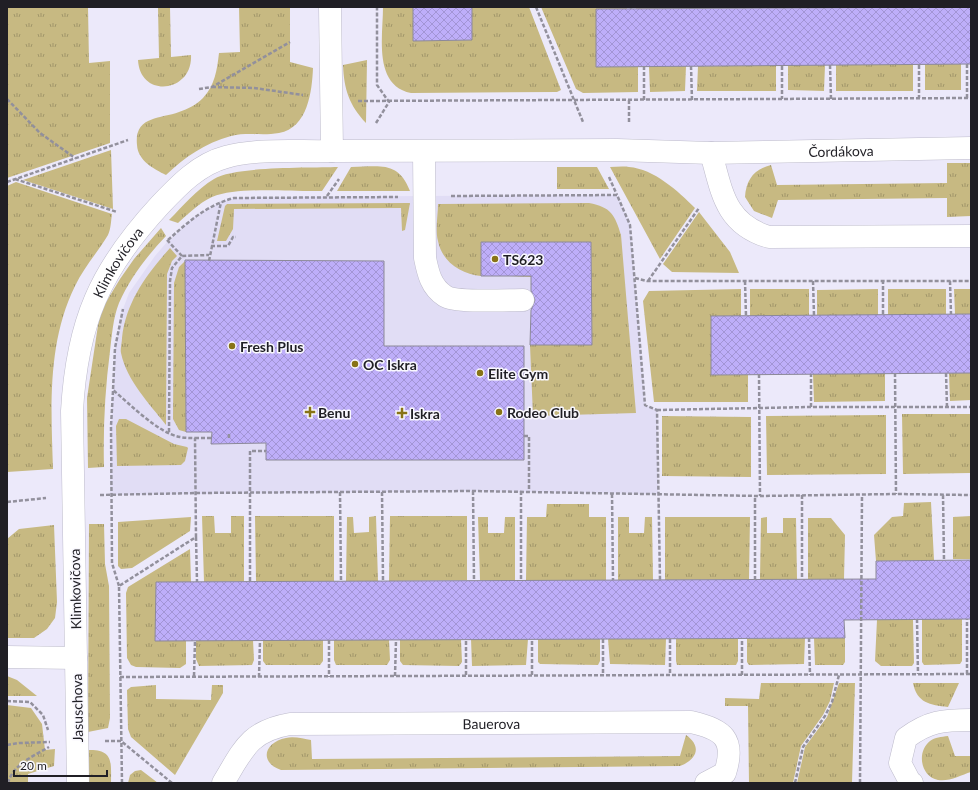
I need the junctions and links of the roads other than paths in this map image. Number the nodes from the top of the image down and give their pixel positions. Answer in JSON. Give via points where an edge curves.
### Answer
{"nodes":[{"id":1,"x":330,"y":7,"type":"edge"},
{"id":2,"x":971,"y":148,"type":"edge"},
{"id":3,"x":332,"y":151,"type":"junction"},
{"id":4,"x":596,"y":151,"type":"joint"},
{"id":5,"x":424,"y":152,"type":"junction"},
{"id":6,"x":711,"y":152,"type":"junction"},
{"id":7,"x":971,"y":236,"type":"edge"},
{"id":8,"x":523,"y":300,"type":"dead end"},
{"id":9,"x":7,"y":657,"type":"edge"},
{"id":10,"x":76,"y":658,"type":"junction"},
{"id":11,"x":971,"y":720,"type":"edge"},
{"id":12,"x":78,"y":783,"type":"edge"},
{"id":13,"x":223,"y":783,"type":"edge"},
{"id":14,"x":706,"y":783,"type":"edge"},
{"id":15,"x":912,"y":783,"type":"edge"}],
"edges":[{"from":1,"to":3,"type":"street"},
{"from":2,"to":6,"type":"street","name":"Čordákova"},
{"from":3,"to":5,"type":"street","name":"Klimkovičova"},
{"from":3,"to":10,"type":"street","name":"Klimkovičova","via":[[245,154],[225,157],[205,166],[187,179],[147,220],[106,274],[84,328],[74,376],[72,411]]},
{"from":4,"to":5,"type":"street","name":"Klimkovičova"},
{"from":4,"to":6,"type":"street","name":"Čordákova"},
{"from":5,"to":8,"type":"street","via":[[425,258],[428,274],[434,286],[446,297]]},
{"from":6,"to":7,"type":"street","via":[[725,202],[735,217],[756,233],[770,237]]},
{"from":9,"to":10,"type":"street"},
{"from":10,"to":12,"type":"street","name":"Jasuschova"},
{"from":11,"to":15,"type":"street","via":[[950,720],[923,726],[906,738],[900,763]]},
{"from":13,"to":14,"type":"street","name":"Bauerova","via":[[252,740],[262,732],[290,724],[691,722],[712,726],[726,738],[730,757],[725,773]]}]}
